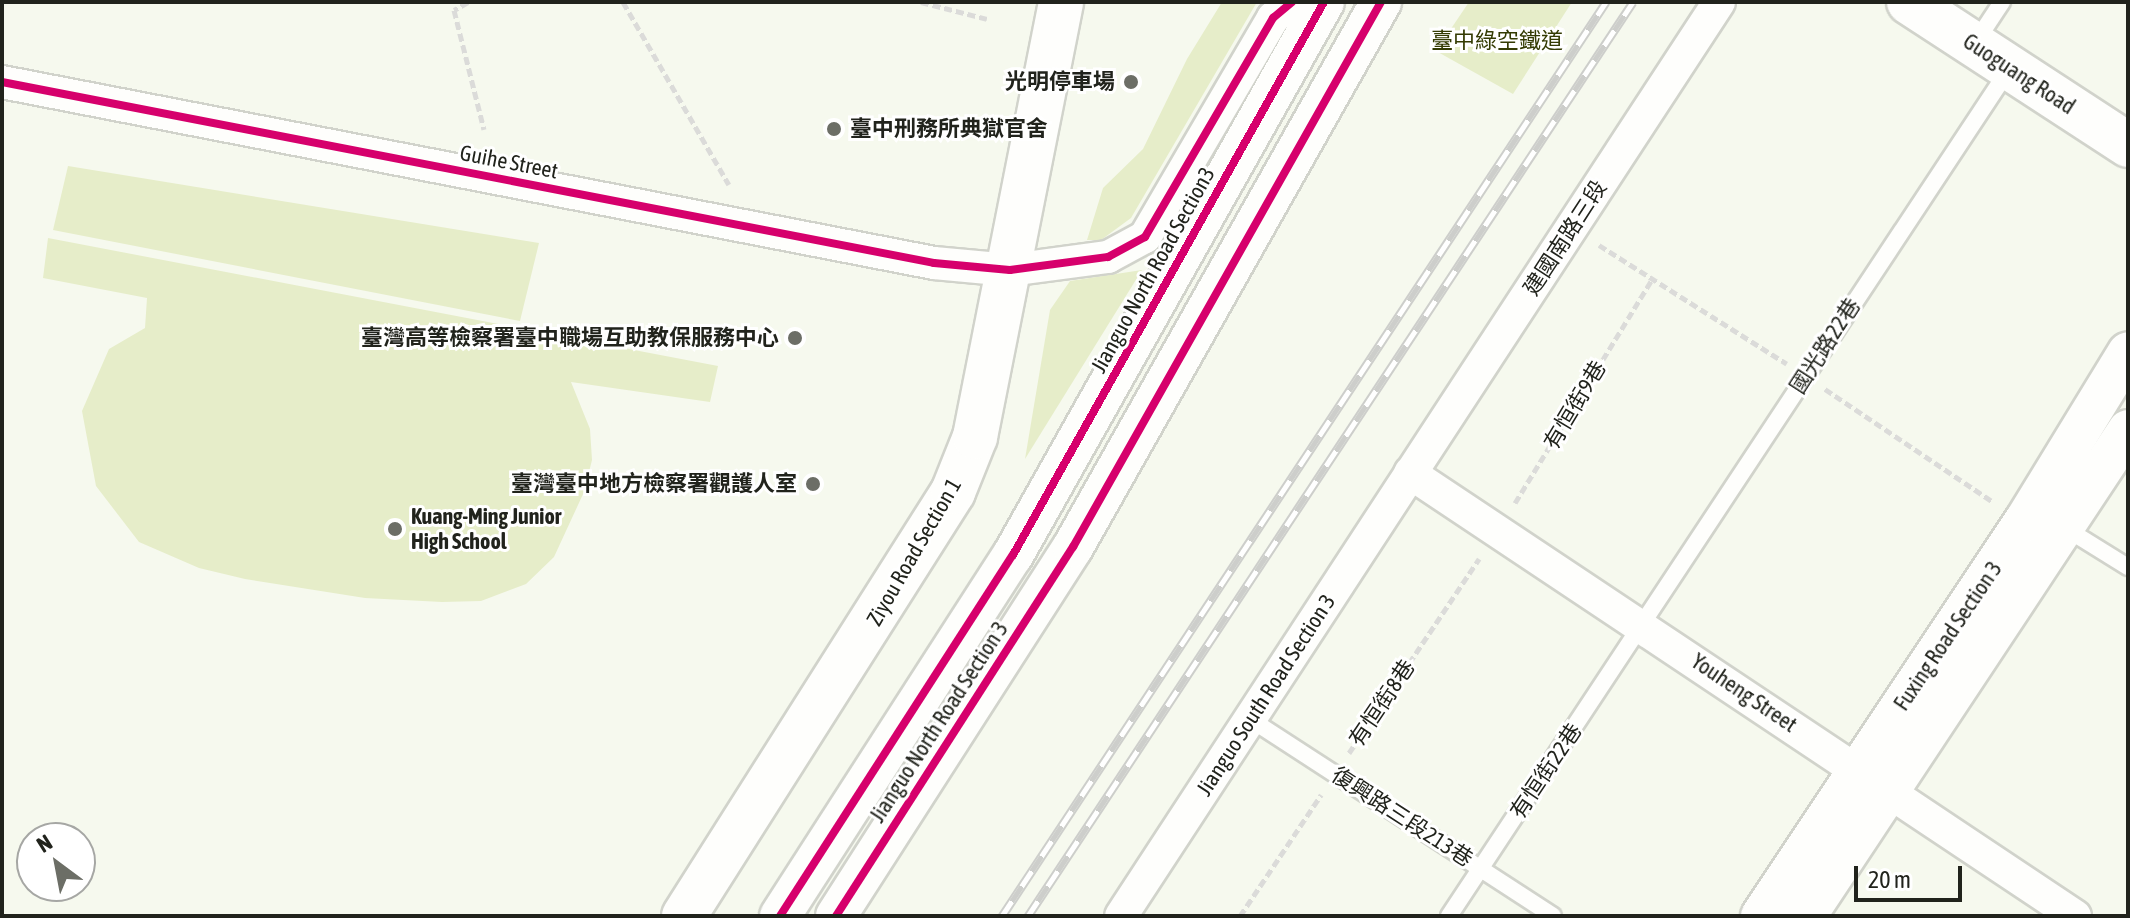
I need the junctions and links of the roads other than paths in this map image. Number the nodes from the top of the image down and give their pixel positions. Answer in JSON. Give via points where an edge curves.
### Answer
{"nodes":[{"id":1,"x":1061,"y":2,"type":"edge"},
{"id":2,"x":1292,"y":2,"type":"edge"},
{"id":3,"x":1324,"y":2,"type":"edge"},
{"id":4,"x":1381,"y":2,"type":"edge"},
{"id":5,"x":1719,"y":2,"type":"edge"},
{"id":6,"x":1909,"y":2,"type":"edge"},
{"id":7,"x":2002,"y":2,"type":"edge"},
{"id":8,"x":1992,"y":56,"type":"junction"},
{"id":9,"x":2,"y":82,"type":"edge"},
{"id":10,"x":2128,"y":145,"type":"edge"},
{"id":11,"x":1010,"y":270,"type":"junction"},
{"id":12,"x":2128,"y":352,"type":"edge"},
{"id":13,"x":2128,"y":430,"type":"edge"},
{"id":14,"x":1410,"y":473,"type":"junction"},
{"id":15,"x":2064,"y":527,"type":"junction"},
{"id":16,"x":2128,"y":567,"type":"edge"},
{"id":17,"x":1643,"y":626,"type":"junction"},
{"id":18,"x":1250,"y":719,"type":"junction"},
{"id":19,"x":1872,"y":781,"type":"junction"},
{"id":20,"x":1482,"y":868,"type":"junction"},
{"id":21,"x":684,"y":916,"type":"edge"},
{"id":22,"x":780,"y":916,"type":"edge"},
{"id":23,"x":836,"y":916,"type":"edge"},
{"id":24,"x":1121,"y":916,"type":"edge"},
{"id":25,"x":1449,"y":916,"type":"edge"},
{"id":26,"x":1553,"y":916,"type":"edge"},
{"id":27,"x":1761,"y":916,"type":"edge"},
{"id":28,"x":1806,"y":916,"type":"edge"},
{"id":29,"x":2075,"y":916,"type":"edge"}],
"edges":[{"from":1,"to":11,"type":"main road","name":"Ziyou Road Section 1"},
{"from":2,"to":11,"type":"street","name":"Guihe Street","via":[[1273,18],[1145,237],[1108,257]]},
{"from":3,"to":22,"type":"street","name":"Jianguo North Road Section3","via":[[1013,555]]},
{"from":4,"to":23,"type":"street","via":[[1073,547]]},
{"from":5,"to":14,"type":"street","name":"建國南路三段"},
{"from":6,"to":8,"type":"main road","name":"Guoguang Road"},
{"from":7,"to":8,"type":"lane","name":"國光路22巷"},
{"from":8,"to":10,"type":"main road","name":"Guoguang Road"},
{"from":8,"to":17,"type":"lane","name":"國光路22巷"},
{"from":9,"to":11,"type":"street","name":"Guihe Street","via":[[934,263]]},
{"from":11,"to":21,"type":"main road","name":"Ziyou Road Section 1","via":[[975,437],[953,492]]},
{"from":12,"to":19,"type":"street","name":"Fuxing Road Section 3"},
{"from":13,"to":15,"type":"street","name":"Fuxing Road Section 3"},
{"from":14,"to":17,"type":"street","name":"Youheng Street"},
{"from":14,"to":18,"type":"street","name":"Jianguo South Road Section 3"},
{"from":15,"to":16,"type":"lane"},
{"from":15,"to":19,"type":"street","name":"Fuxing Road Section 3"},
{"from":17,"to":19,"type":"street","name":"Youheng Street"},
{"from":17,"to":20,"type":"lane","name":"有恒街22巷"},
{"from":18,"to":20,"type":"lane","name":"復興路三段213巷"},
{"from":18,"to":24,"type":"street","name":"Jianguo South Road Section 3"},
{"from":19,"to":27,"type":"street","name":"Fuxing Road Section 3"},
{"from":19,"to":28,"type":"street","name":"Fuxing Road Section 3"},
{"from":19,"to":29,"type":"street","name":"Youheng Street"},
{"from":20,"to":25,"type":"lane","name":"有恒街22巷"},
{"from":20,"to":26,"type":"lane","name":"復興路三段213巷"}]}
